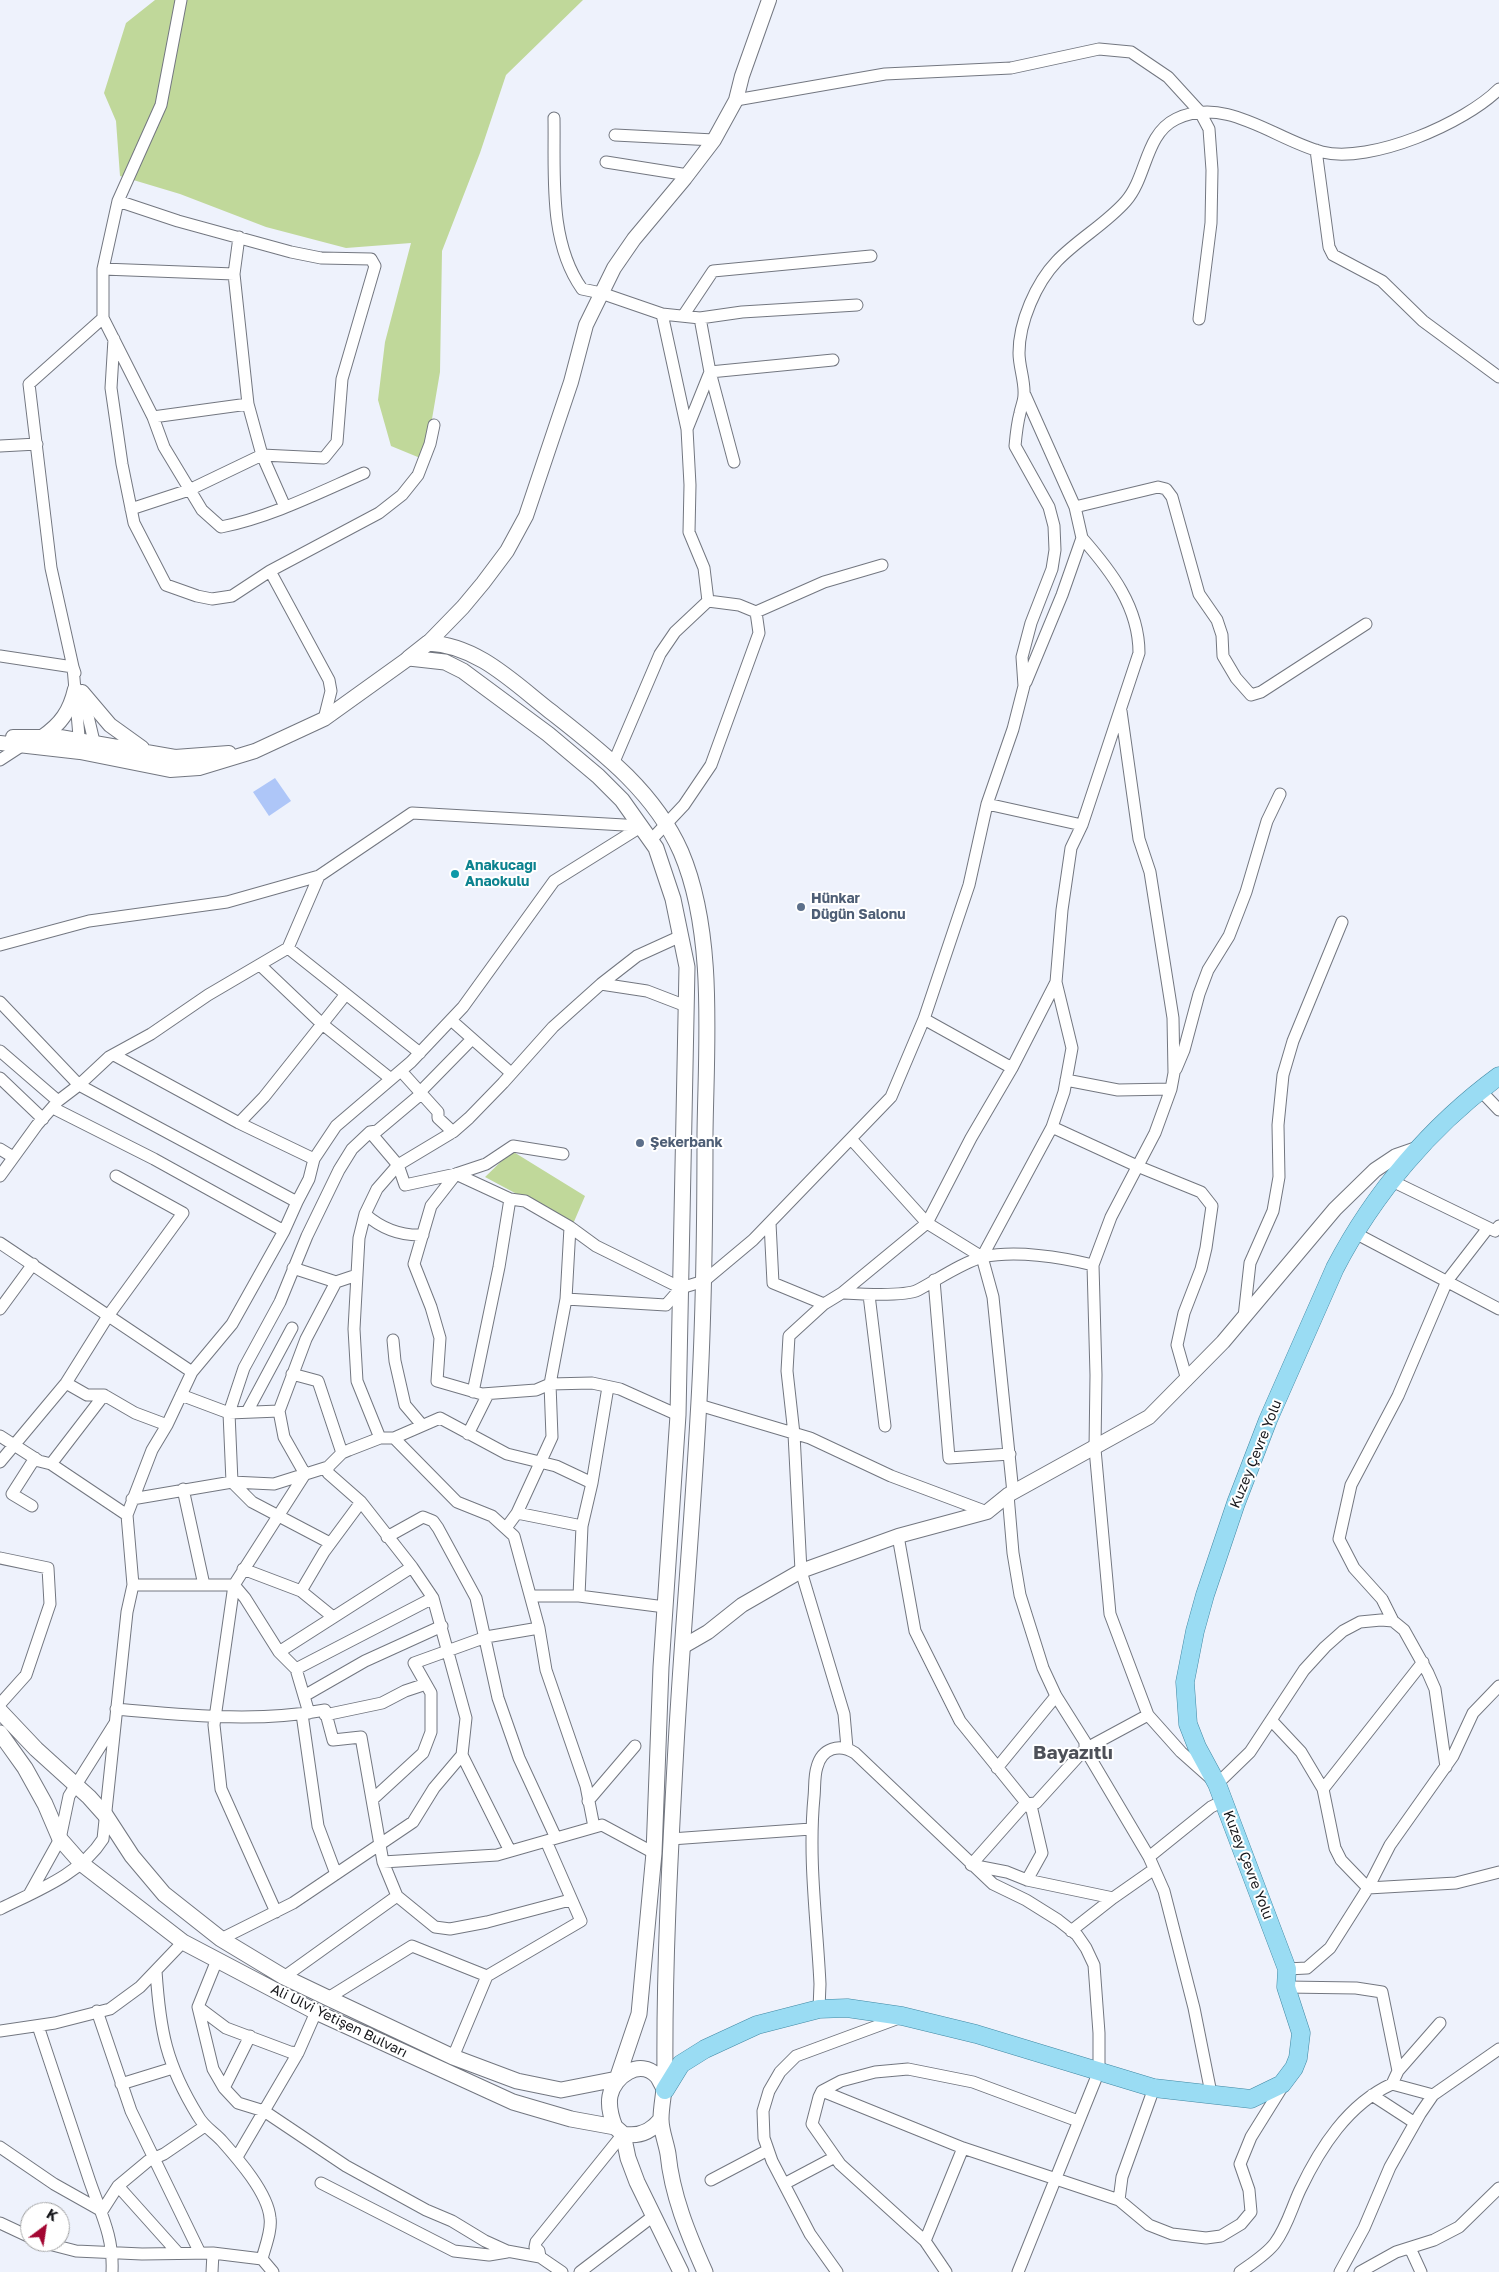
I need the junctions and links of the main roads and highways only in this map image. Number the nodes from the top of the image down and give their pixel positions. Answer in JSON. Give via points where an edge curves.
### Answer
{"nodes":[{"id":1,"x":1499,"y":1076,"type":"edge"},
{"id":2,"x":0,"y":1710,"type":"edge"},
{"id":3,"x":0,"y":1734,"type":"edge"},
{"id":4,"x":617,"y":2079,"type":"junction"},
{"id":5,"x":665,"y":2090,"type":"junction"},
{"id":6,"x":661,"y":2119,"type":"junction"},
{"id":7,"x":619,"y":2131,"type":"junction"},
{"id":8,"x":681,"y":2272,"type":"edge"},
{"id":9,"x":705,"y":2272,"type":"edge"}],
"edges":[{"from":1,"to":5,"type":"main road","name":"Kuzey Çevre Yolu","via":[[1436,1130],[1420,1148],[1355,1233],[1335,1268],[1268,1420],[1236,1503],[1195,1631],[1185,1682],[1188,1724],[1220,1792],[1287,1969],[1286,1987],[1301,2033],[1298,2058],[1289,2077],[1274,2090],[1251,2099],[1154,2088],[976,2034],[902,2016],[847,2008],[819,2008],[757,2025],[705,2049],[681,2064]]},
{"from":2,"to":4,"type":"main road","via":[[106,1816],[128,1851],[164,1894],[221,1939],[328,1998],[452,2057],[518,2081],[561,2090]]},
{"from":3,"to":7,"type":"main road","name":"Ali Ulvi Yetişen Bulvarı","via":[[25,1768],[60,1839],[82,1864],[183,1942],[316,2012],[513,2102]]},
{"from":4,"to":5,"type":"main road","via":[[634,2069],[646,2069],[657,2076]]},
{"from":4,"to":5,"type":"main road","via":[[639,2014],[654,1853],[678,1415],[687,967],[682,936],[656,848],[622,800],[598,776],[463,671],[445,662],[409,658],[428,643],[461,648],[490,664],[586,739],[643,792],[664,817],[682,856],[702,938],[706,997],[704,1281],[671,1839],[664,1999]]},
{"from":4,"to":7,"type":"main road","via":[[610,2096],[610,2112]]},
{"from":5,"to":6,"type":"main road"},
{"from":6,"to":7,"type":"main road","via":[[655,2127],[635,2136]]},
{"from":6,"to":9,"type":"main road","via":[[671,2180]]},
{"from":7,"to":8,"type":"main road","via":[[652,2217]]}]}
